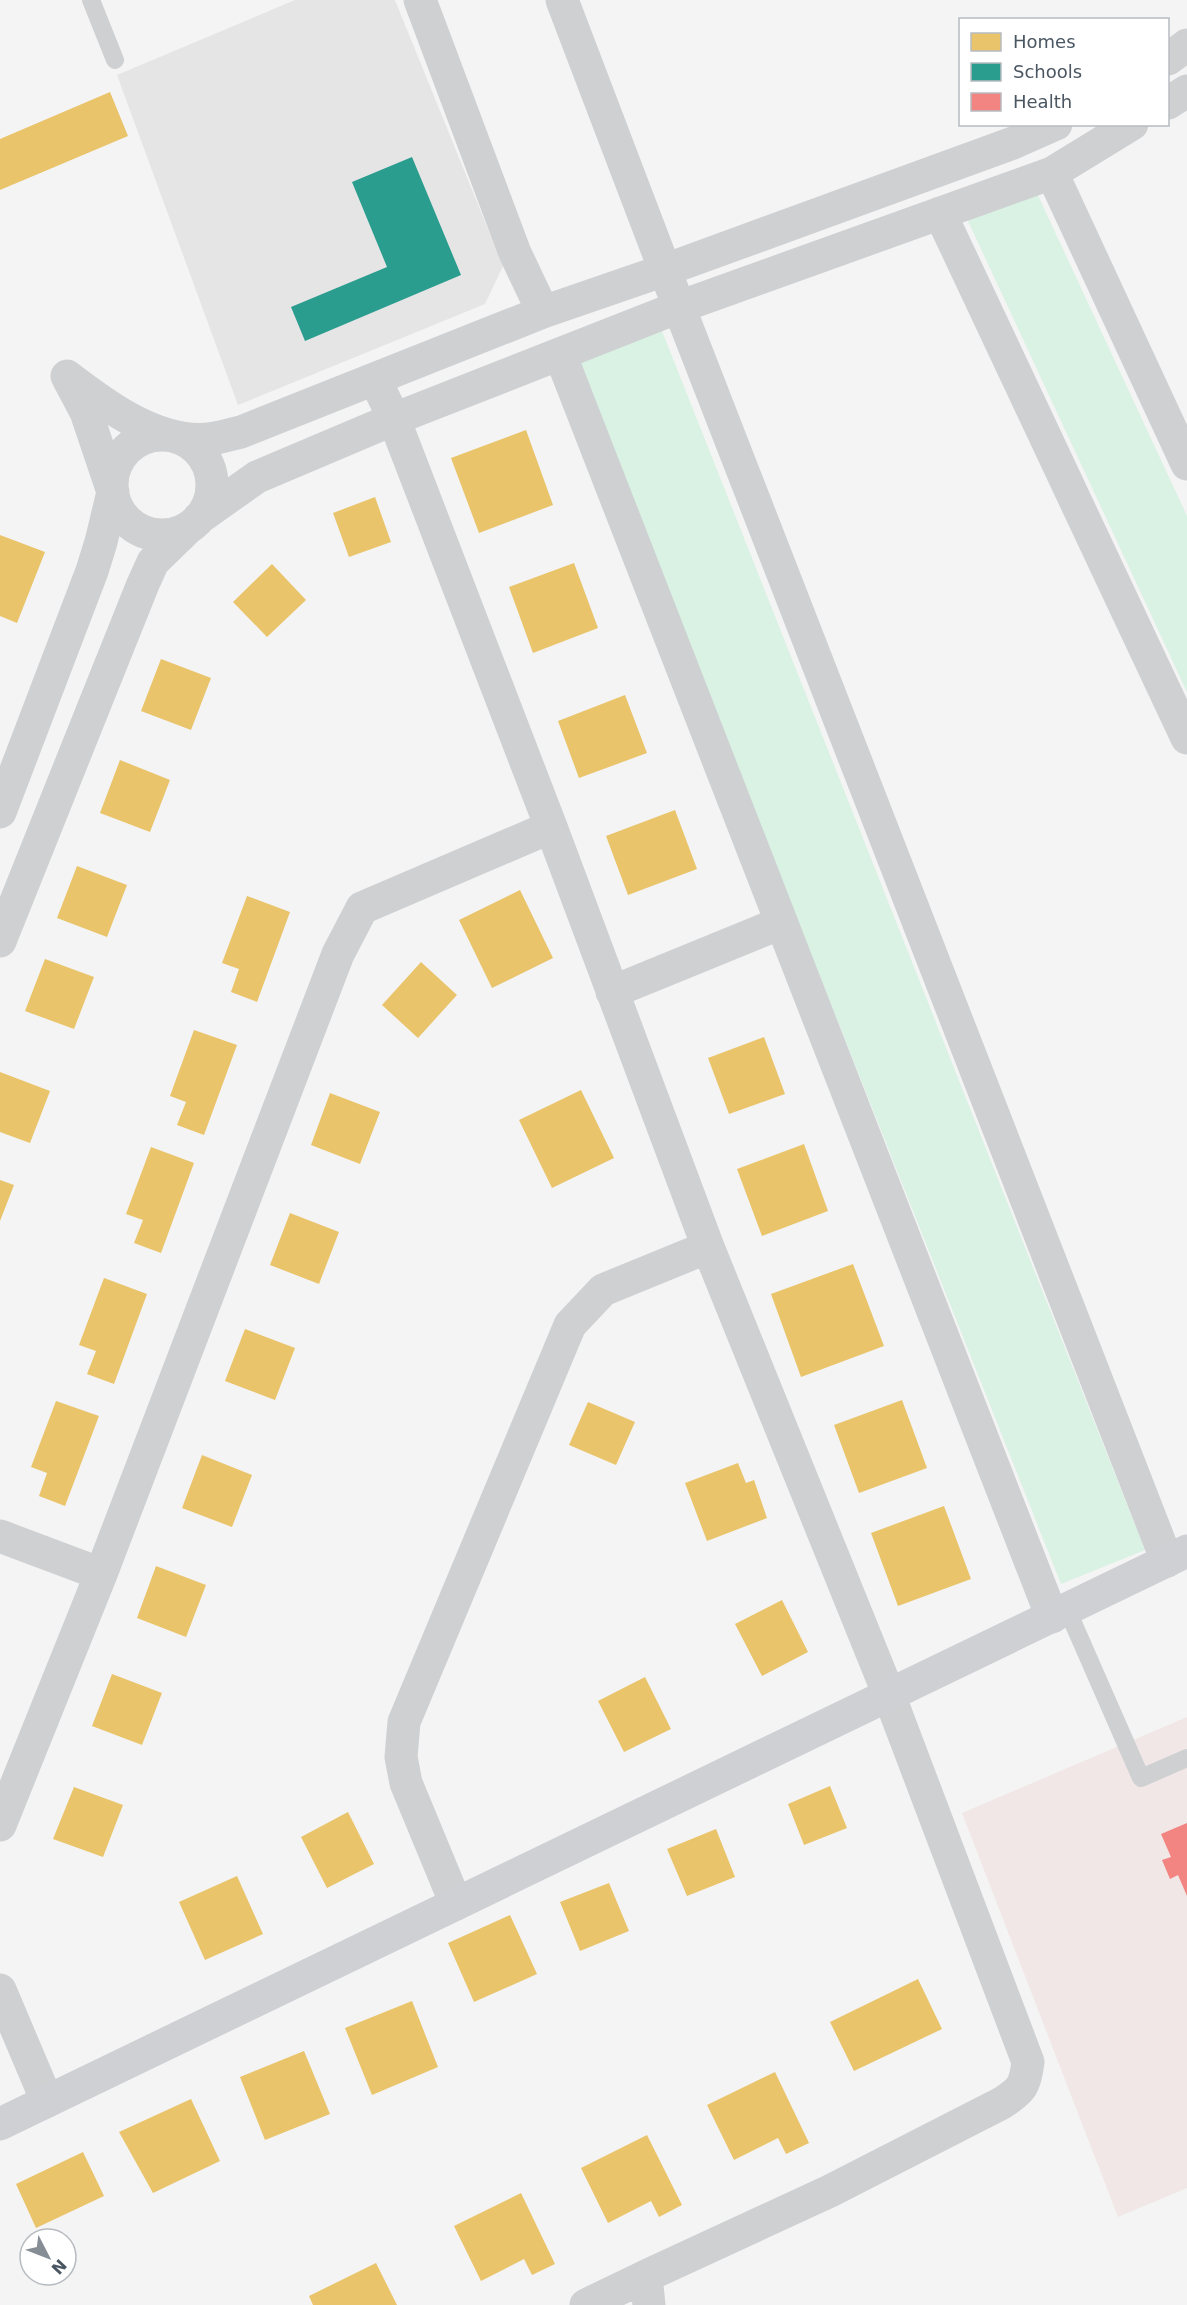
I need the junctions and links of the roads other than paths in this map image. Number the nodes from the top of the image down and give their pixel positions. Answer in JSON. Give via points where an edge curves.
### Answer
{"nodes":[{"id":1,"x":91,"y":0,"type":"edge"},
{"id":2,"x":420,"y":0,"type":"edge"},
{"id":3,"x":562,"y":0,"type":"edge"},
{"id":4,"x":1187,"y":45,"type":"edge"},
{"id":5,"x":1169,"y":58,"type":"edge"},
{"id":6,"x":115,"y":60,"type":"dead end"},
{"id":7,"x":1187,"y":91,"type":"edge"},
{"id":8,"x":1169,"y":102,"type":"edge"},
{"id":9,"x":1051,"y":126,"type":"edge"},
{"id":10,"x":1129,"y":126,"type":"edge"},
{"id":11,"x":1052,"y":173,"type":"junction"},
{"id":12,"x":940,"y":213,"type":"junction"},
{"id":13,"x":665,"y":270,"type":"junction"},
{"id":14,"x":679,"y":307,"type":"junction"},
{"id":15,"x":543,"y":312,"type":"junction"},
{"id":16,"x":560,"y":354,"type":"junction"},
{"id":17,"x":375,"y":379,"type":"junction"},
{"id":18,"x":394,"y":419,"type":"junction"},
{"id":19,"x":177,"y":437,"type":"junction"},
{"id":20,"x":1187,"y":464,"type":"edge"},
{"id":21,"x":113,"y":492,"type":"junction"},
{"id":22,"x":194,"y":523,"type":"junction"},
{"id":23,"x":1187,"y":738,"type":"edge"},
{"id":24,"x":0,"y":812,"type":"edge"},
{"id":25,"x":551,"y":827,"type":"junction"},
{"id":26,"x":781,"y":923,"type":"junction"},
{"id":27,"x":0,"y":941,"type":"edge"},
{"id":28,"x":612,"y":992,"type":"junction"},
{"id":29,"x":708,"y":1247,"type":"junction"},
{"id":30,"x":0,"y":1536,"type":"edge"},
{"id":31,"x":1177,"y":1556,"type":"edge"},
{"id":32,"x":101,"y":1574,"type":"junction"},
{"id":33,"x":1059,"y":1613,"type":"junction"},
{"id":34,"x":889,"y":1695,"type":"junction"},
{"id":35,"x":1187,"y":1758,"type":"edge"},
{"id":36,"x":0,"y":1825,"type":"edge"},
{"id":37,"x":456,"y":1904,"type":"junction"},
{"id":38,"x":0,"y":1990,"type":"edge"},
{"id":39,"x":47,"y":2101,"type":"junction"},
{"id":40,"x":0,"y":2124,"type":"edge"},
{"id":41,"x":648,"y":2290,"type":"edge"},
{"id":42,"x":586,"y":2305,"type":"edge"}],
"edges":[{"from":1,"to":6,"type":"lane"},
{"from":2,"to":15,"type":"street","via":[[515,253]]},
{"from":3,"to":13,"type":"street"},
{"from":4,"to":5,"type":"street"},
{"from":7,"to":8,"type":"street"},
{"from":9,"to":13,"type":"street"},
{"from":10,"to":11,"type":"street"},
{"from":11,"to":12,"type":"street"},
{"from":11,"to":20,"type":"street"},
{"from":12,"to":14,"type":"street"},
{"from":12,"to":23,"type":"street"},
{"from":13,"to":14,"type":"street"},
{"from":13,"to":15,"type":"street"},
{"from":14,"to":16,"type":"street"},
{"from":14,"to":31,"type":"street"},
{"from":15,"to":17,"type":"street"},
{"from":16,"to":18,"type":"street"},
{"from":16,"to":26,"type":"street"},
{"from":17,"to":18,"type":"street"},
{"from":17,"to":19,"type":"street","via":[[241,432],[209,439]]},
{"from":18,"to":22,"type":"street","via":[[257,477]]},
{"from":18,"to":25,"type":"street"},
{"from":19,"to":21,"type":"street","via":[[149,437],[131,447],[118,464]]},
{"from":19,"to":21,"type":"street","via":[[136,422],[67,376],[86,412]]},
{"from":19,"to":22,"type":"street","via":[[201,453],[212,479],[207,507]]},
{"from":21,"to":22,"type":"street","via":[[124,517],[147,533],[168,534]]},
{"from":21,"to":24,"type":"street","via":[[92,570]]},
{"from":22,"to":27,"type":"street","via":[[153,562]]},
{"from":25,"to":28,"type":"street"},
{"from":25,"to":32,"type":"street","via":[[362,908],[338,954]]},
{"from":26,"to":28,"type":"street"},
{"from":26,"to":33,"type":"street"},
{"from":28,"to":29,"type":"street"},
{"from":29,"to":34,"type":"street"},
{"from":29,"to":37,"type":"street","via":[[603,1290],[570,1325],[404,1722],[401,1757],[406,1783]]},
{"from":30,"to":32,"type":"street"},
{"from":31,"to":33,"type":"street"},
{"from":32,"to":36,"type":"street"},
{"from":33,"to":34,"type":"street"},
{"from":33,"to":35,"type":"lane","via":[[1142,1778]]},
{"from":34,"to":37,"type":"street"},
{"from":34,"to":41,"type":"street","via":[[1028,2062],[1026,2080],[1019,2092],[992,2109]]},
{"from":37,"to":39,"type":"street"},
{"from":38,"to":39,"type":"street"},
{"from":39,"to":40,"type":"street"},
{"from":41,"to":42,"type":"street"}]}
